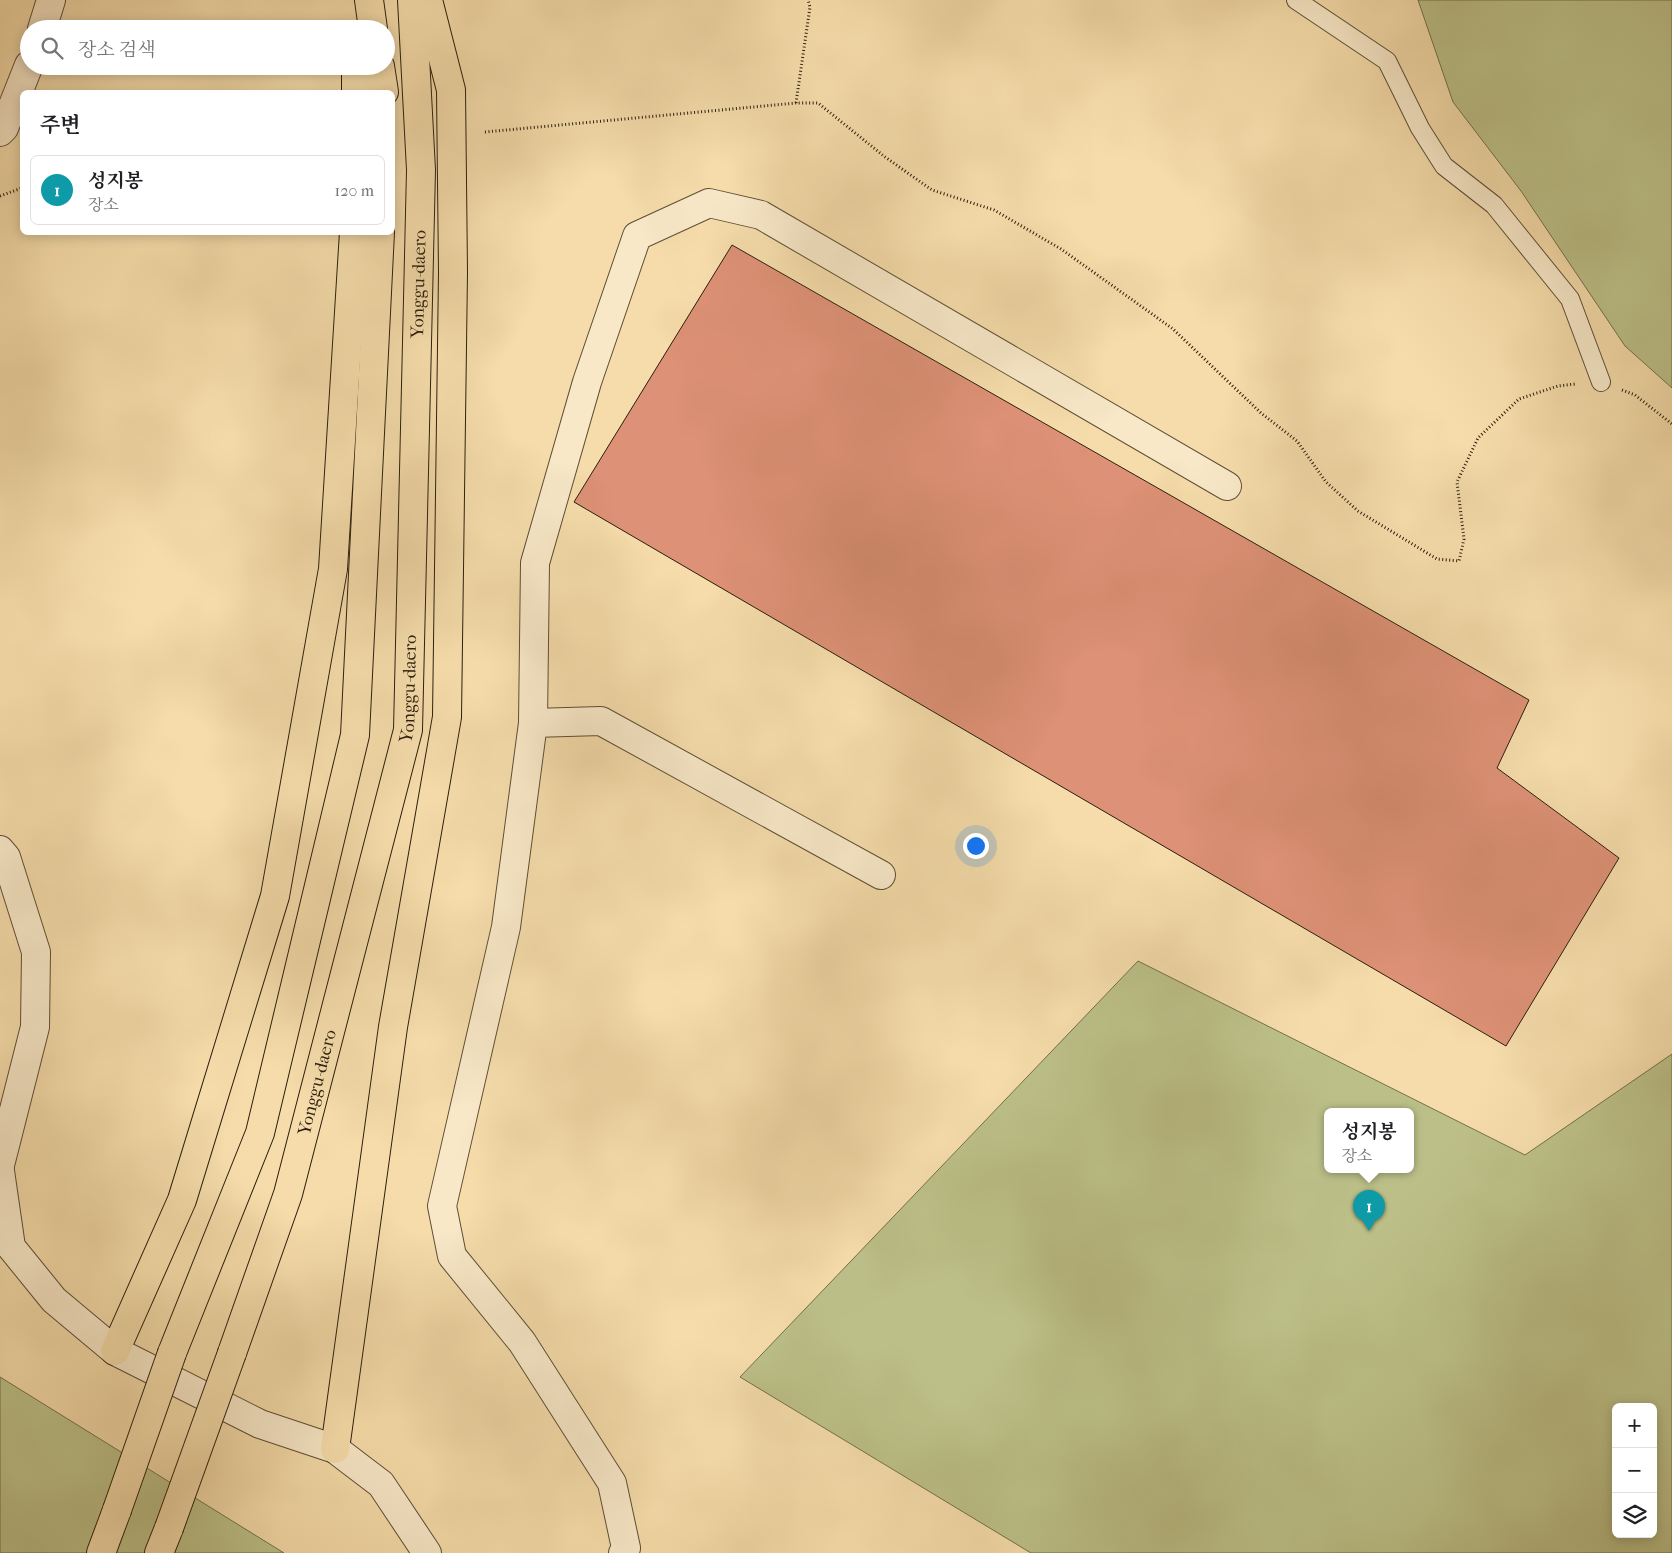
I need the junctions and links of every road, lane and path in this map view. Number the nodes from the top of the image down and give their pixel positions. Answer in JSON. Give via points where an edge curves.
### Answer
{"nodes":[{"id":1,"x":51,"y":0,"type":"edge"},
{"id":2,"x":355,"y":0,"type":"edge"},
{"id":3,"x":369,"y":0,"type":"edge"},
{"id":4,"x":412,"y":0,"type":"edge"},
{"id":5,"x":428,"y":0,"type":"edge"},
{"id":6,"x":808,"y":0,"type":"edge"},
{"id":7,"x":1296,"y":0,"type":"edge"},
{"id":8,"x":45,"y":20,"type":"edge"},
{"id":9,"x":356,"y":20,"type":"edge"},
{"id":10,"x":372,"y":20,"type":"edge"},
{"id":11,"x":25,"y":75,"type":"edge"},
{"id":12,"x":356,"y":75,"type":"edge"},
{"id":13,"x":381,"y":75,"type":"edge"},
{"id":14,"x":356,"y":90,"type":"edge"},
{"id":15,"x":384,"y":90,"type":"edge"},
{"id":16,"x":796,"y":103,"type":"junction"},
{"id":17,"x":0,"y":132,"type":"edge"},
{"id":18,"x":485,"y":132,"type":"dead end"},
{"id":19,"x":20,"y":189,"type":"edge"},
{"id":20,"x":0,"y":196,"type":"edge"},
{"id":21,"x":354,"y":235,"type":"edge"},
{"id":22,"x":380,"y":235,"type":"edge"},
{"id":23,"x":1601,"y":382,"type":"junction"},
{"id":24,"x":1672,"y":424,"type":"edge"},
{"id":25,"x":1227,"y":486,"type":"dead end"},
{"id":26,"x":533,"y":723,"type":"junction"},
{"id":27,"x":0,"y":850,"type":"edge"},
{"id":28,"x":881,"y":875,"type":"dead end"},
{"id":29,"x":0,"y":1165,"type":"edge"},
{"id":30,"x":0,"y":1171,"type":"edge"},
{"id":31,"x":115,"y":1351,"type":"junction"},
{"id":32,"x":335,"y":1449,"type":"junction"},
{"id":33,"x":101,"y":1553,"type":"edge"},
{"id":34,"x":160,"y":1553,"type":"edge"},
{"id":35,"x":427,"y":1553,"type":"edge"},
{"id":36,"x":623,"y":1553,"type":"edge"}],
"edges":[{"from":1,"to":8,"type":"street"},
{"from":2,"to":9,"type":"highway"},
{"from":3,"to":10,"type":"highway"},
{"from":4,"to":34,"type":"highway","name":"Yonggu-daero","bridge":true,"via":[[421,170],[408,730],[288,1194]]},
{"from":5,"to":32,"type":"highway","via":[[451,90],[453,272],[447,717],[393,1026]]},
{"from":6,"to":16,"type":"path","via":[[810,7]]},
{"from":7,"to":23,"type":"lane","via":[[1387,61],[1420,128],[1444,166],[1494,205],[1570,299]]},
{"from":11,"to":17,"type":"street"},
{"from":12,"to":14,"type":"highway"},
{"from":13,"to":15,"type":"highway"},
{"from":16,"to":18,"type":"path"},
{"from":16,"to":23,"type":"path","via":[[818,103],[932,190],[994,210],[1061,249],[1173,329],[1297,442],[1326,482],[1358,511],[1437,559],[1459,561],[1464,539],[1457,482],[1478,438],[1519,399],[1558,386]]},
{"from":19,"to":20,"type":"path"},
{"from":21,"to":31,"type":"highway","via":[[333,569],[275,896],[182,1200]]},
{"from":22,"to":33,"type":"highway","bridge":true,"via":[[355,735],[260,1133],[172,1353]]},
{"from":23,"to":24,"type":"path","via":[[1635,396]]},
{"from":25,"to":26,"type":"street","via":[[761,215],[709,203],[638,236],[587,382],[535,563]]},
{"from":26,"to":28,"type":"street","via":[[601,720]]},
{"from":26,"to":36,"type":"street","via":[[506,927],[442,1206],[452,1256],[522,1342],[612,1483],[626,1548]]},
{"from":27,"to":29,"type":"street","via":[[6,857],[36,952],[35,1026]]},
{"from":30,"to":31,"type":"street","via":[[11,1247],[54,1300]]},
{"from":31,"to":32,"type":"street","via":[[260,1424]]},
{"from":32,"to":35,"type":"street","via":[[381,1484]]}]}
